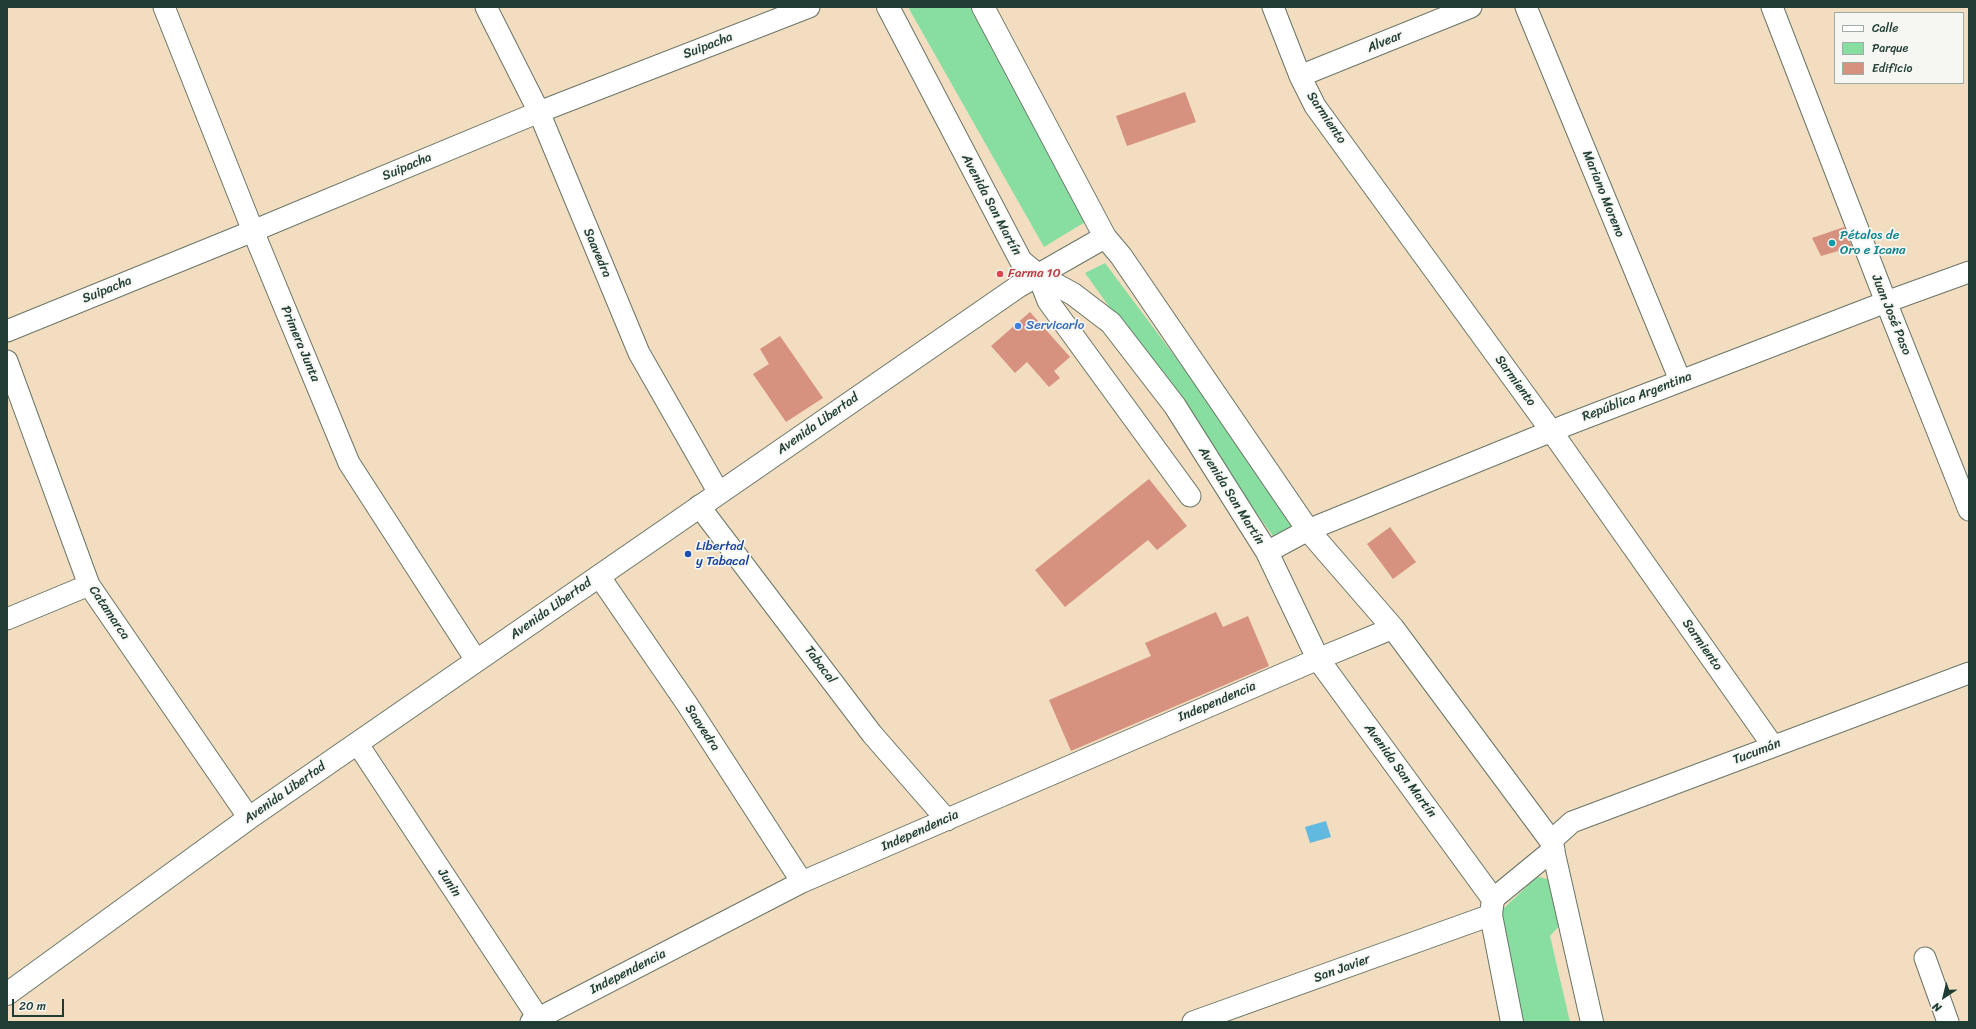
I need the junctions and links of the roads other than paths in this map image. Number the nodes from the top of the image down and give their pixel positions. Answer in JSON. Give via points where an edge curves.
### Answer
{"nodes":[{"id":1,"x":164,"y":7,"type":"edge"},
{"id":2,"x":486,"y":7,"type":"edge"},
{"id":3,"x":809,"y":7,"type":"edge"},
{"id":4,"x":888,"y":7,"type":"edge"},
{"id":5,"x":983,"y":7,"type":"edge"},
{"id":6,"x":1273,"y":7,"type":"edge"},
{"id":7,"x":1471,"y":7,"type":"edge"},
{"id":8,"x":1526,"y":7,"type":"edge"},
{"id":9,"x":1772,"y":7,"type":"edge"},
{"id":10,"x":1300,"y":76,"type":"junction"},
{"id":11,"x":539,"y":112,"type":"junction"},
{"id":12,"x":253,"y":231,"type":"junction"},
{"id":13,"x":1105,"y":237,"type":"junction"},
{"id":14,"x":1969,"y":272,"type":"edge"},
{"id":15,"x":1038,"y":275,"type":"junction"},
{"id":16,"x":1886,"y":302,"type":"junction"},
{"id":17,"x":7,"y":330,"type":"edge"},
{"id":18,"x":7,"y":361,"type":"edge"},
{"id":19,"x":1680,"y":380,"type":"junction"},
{"id":20,"x":1552,"y":432,"type":"junction"},
{"id":21,"x":719,"y":493,"type":"junction"},
{"id":22,"x":1190,"y":496,"type":"dead end"},
{"id":23,"x":699,"y":506,"type":"junction"},
{"id":24,"x":1969,"y":510,"type":"edge"},
{"id":25,"x":1308,"y":530,"type":"junction"},
{"id":26,"x":1266,"y":552,"type":"junction"},
{"id":27,"x":599,"y":576,"type":"junction"},
{"id":28,"x":89,"y":585,"type":"junction"},
{"id":29,"x":7,"y":619,"type":"edge"},
{"id":30,"x":1393,"y":628,"type":"junction"},
{"id":31,"x":1318,"y":659,"type":"junction"},
{"id":32,"x":476,"y":660,"type":"junction"},
{"id":33,"x":1969,"y":673,"type":"edge"},
{"id":34,"x":357,"y":743,"type":"junction"},
{"id":35,"x":1773,"y":746,"type":"junction"},
{"id":36,"x":249,"y":818,"type":"junction"},
{"id":37,"x":947,"y":820,"type":"junction"},
{"id":38,"x":1552,"y":845,"type":"junction"},
{"id":39,"x":802,"y":882,"type":"junction"},
{"id":40,"x":1492,"y":907,"type":"junction"},
{"id":41,"x":1925,"y":958,"type":"dead end"},
{"id":42,"x":7,"y":994,"type":"edge"},
{"id":43,"x":537,"y":1021,"type":"edge"},
{"id":44,"x":1193,"y":1022,"type":"edge"},
{"id":45,"x":1512,"y":1022,"type":"edge"},
{"id":46,"x":1592,"y":1022,"type":"edge"},
{"id":47,"x":1948,"y":1022,"type":"edge"}],
"edges":[{"from":1,"to":12,"type":"street","name":"Primera Junta"},
{"from":2,"to":11,"type":"street","name":"Saavedra"},
{"from":3,"to":11,"type":"street","name":"Suipacha"},
{"from":4,"to":15,"type":"main road","name":"Avenida San Martín","via":[[1021,261]]},
{"from":5,"to":13,"type":"main road"},
{"from":6,"to":10,"type":"street","name":"Sarmiento"},
{"from":7,"to":10,"type":"street","name":"Alvear"},
{"from":8,"to":19,"type":"street","name":"Mariano Moreno"},
{"from":9,"to":16,"type":"street","name":"Juan José Paso"},
{"from":10,"to":20,"type":"street","name":"Sarmiento","via":[[1315,106]]},
{"from":11,"to":12,"type":"street","name":"Suipacha"},
{"from":11,"to":21,"type":"street","name":"Saavedra","via":[[639,353]]},
{"from":12,"to":17,"type":"street","name":"Suipacha"},
{"from":12,"to":32,"type":"street","name":"Primera Junta","via":[[349,463]]},
{"from":13,"to":15,"type":"main road","name":"Avenida Libertad"},
{"from":13,"to":25,"type":"main road","via":[[1121,256]]},
{"from":14,"to":16,"type":"street","name":"República Argentina"},
{"from":15,"to":21,"type":"main road","name":"Avenida Libertad"},
{"from":15,"to":22,"type":"street","via":[[1048,301]]},
{"from":15,"to":26,"type":"main road","name":"Avenida San Martín","via":[[1072,294],[1111,323],[1175,406]]},
{"from":16,"to":19,"type":"street","name":"República Argentina"},
{"from":16,"to":24,"type":"street","name":"Juan José Paso"},
{"from":18,"to":28,"type":"street","name":"Catamarca"},
{"from":19,"to":20,"type":"street","name":"República Argentina"},
{"from":20,"to":25,"type":"street","name":"República Argentina"},
{"from":20,"to":35,"type":"street","name":"Sarmiento"},
{"from":21,"to":23,"type":"main road","name":"Avenida Libertad"},
{"from":23,"to":27,"type":"main road","name":"Avenida Libertad"},
{"from":23,"to":37,"type":"street","name":"Tabacal","via":[[872,734]]},
{"from":25,"to":26,"type":"street","name":"República Argentina"},
{"from":25,"to":30,"type":"main road"},
{"from":26,"to":31,"type":"main road","name":"Avenida San Martín"},
{"from":27,"to":32,"type":"main road","name":"Avenida Libertad"},
{"from":27,"to":39,"type":"street","name":"Saavedra","via":[[687,704]]},
{"from":28,"to":29,"type":"street"},
{"from":28,"to":36,"type":"street","name":"Catamarca"},
{"from":30,"to":31,"type":"street","name":"Independencia"},
{"from":30,"to":38,"type":"main road"},
{"from":31,"to":37,"type":"street","name":"Independencia"},
{"from":31,"to":40,"type":"main road","name":"Avenida San Martín"},
{"from":32,"to":34,"type":"main road","name":"Avenida Libertad"},
{"from":33,"to":35,"type":"street","name":"Tucumán"},
{"from":34,"to":36,"type":"main road","name":"Avenida Libertad"},
{"from":34,"to":43,"type":"street","name":"Junin"},
{"from":35,"to":38,"type":"street","name":"Tucumán","via":[[1572,822]]},
{"from":36,"to":42,"type":"main road","name":"Avenida Libertad"},
{"from":37,"to":39,"type":"street","name":"Independencia"},
{"from":38,"to":40,"type":"street","name":"Tucumán"},
{"from":38,"to":46,"type":"main road"},
{"from":39,"to":43,"type":"street","name":"Independencia"},
{"from":40,"to":44,"type":"street","name":"San Javier"},
{"from":40,"to":45,"type":"main road","name":"Avenida San Martín"},
{"from":41,"to":47,"type":"street"}]}
